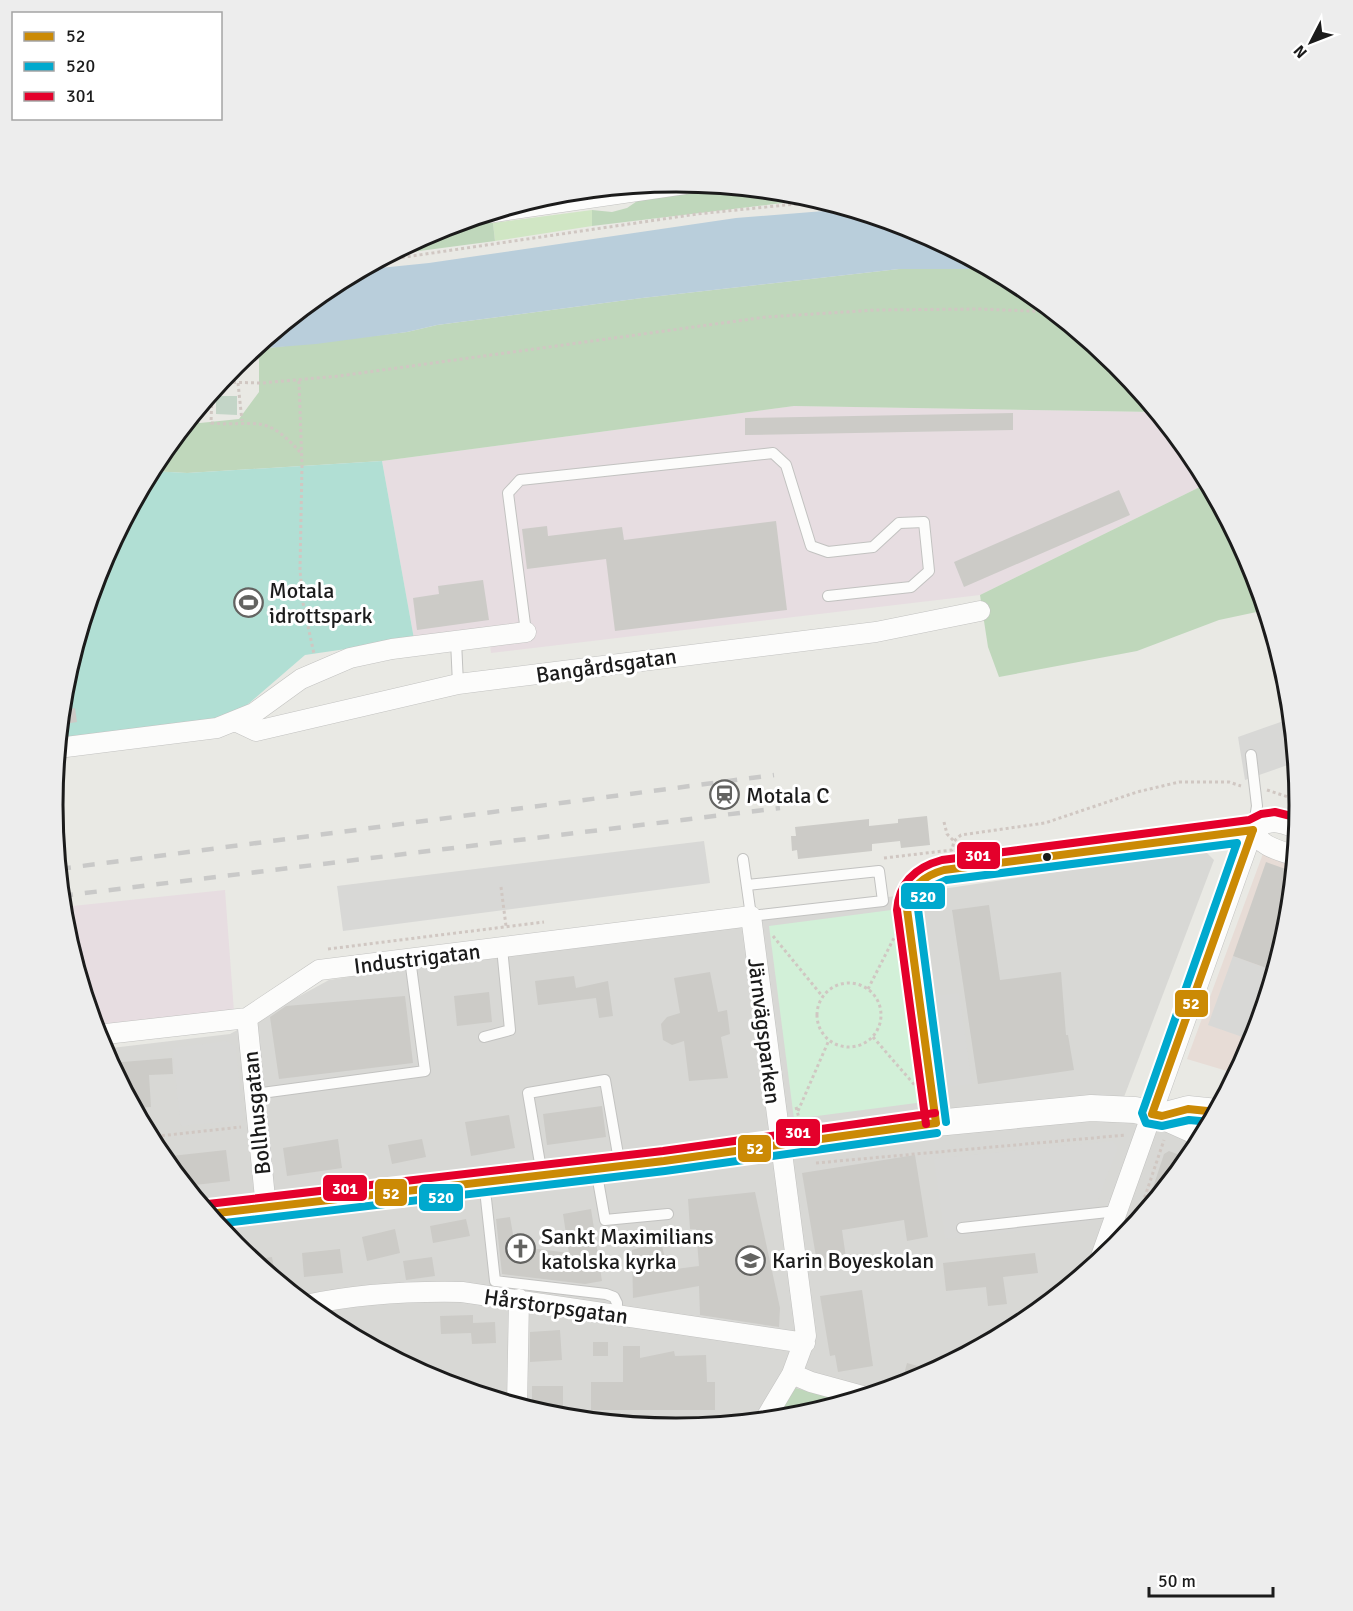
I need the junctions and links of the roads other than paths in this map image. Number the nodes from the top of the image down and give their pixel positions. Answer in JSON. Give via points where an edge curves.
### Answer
{"nodes":[{"id":1,"x":828,"y":596,"type":"dead end"},
{"id":2,"x":980,"y":611,"type":"dead end"},
{"id":3,"x":526,"y":632,"type":"joint"},
{"id":4,"x":456,"y":641,"type":"junction"},
{"id":5,"x":458,"y":684,"type":"junction"},
{"id":6,"x":237,"y":722,"type":"junction"},
{"id":7,"x":66,"y":747,"type":"edge"},
{"id":8,"x":1251,"y":756,"type":"dead end"},
{"id":9,"x":1290,"y":826,"type":"edge"},
{"id":10,"x":1253,"y":830,"type":"junction"},
{"id":11,"x":1288,"y":853,"type":"edge"},
{"id":12,"x":743,"y":859,"type":"dead end"},
{"id":13,"x":747,"y":885,"type":"junction"},
{"id":14,"x":761,"y":915,"type":"junction"},
{"id":15,"x":502,"y":948,"type":"junction"},
{"id":16,"x":410,"y":959,"type":"junction"},
{"id":17,"x":247,"y":1018,"type":"junction"},
{"id":18,"x":108,"y":1034,"type":"edge"},
{"id":19,"x":484,"y":1037,"type":"dead end"},
{"id":20,"x":254,"y":1094,"type":"junction"},
{"id":21,"x":1208,"y":1111,"type":"edge"},
{"id":22,"x":936,"y":1123,"type":"junction"},
{"id":23,"x":1160,"y":1123,"type":"junction"},
{"id":24,"x":1197,"y":1130,"type":"edge"},
{"id":25,"x":780,"y":1146,"type":"junction"},
{"id":26,"x":608,"y":1167,"type":"junction"},
{"id":27,"x":542,"y":1176,"type":"junction"},
{"id":28,"x":486,"y":1199,"type":"dead end"},
{"id":29,"x":266,"y":1208,"type":"junction"},
{"id":30,"x":1117,"y":1211,"type":"junction"},
{"id":31,"x":218,"y":1213,"type":"edge"},
{"id":32,"x":668,"y":1214,"type":"dead end"},
{"id":33,"x":962,"y":1228,"type":"dead end"},
{"id":34,"x":1110,"y":1239,"type":"edge"},
{"id":35,"x":519,"y":1299,"type":"junction"},
{"id":36,"x":318,"y":1303,"type":"edge"},
{"id":37,"x":616,"y":1315,"type":"junction"},
{"id":38,"x":805,"y":1343,"type":"junction"},
{"id":39,"x":792,"y":1374,"type":"junction"},
{"id":40,"x":851,"y":1393,"type":"edge"},
{"id":41,"x":516,"y":1397,"type":"edge"},
{"id":42,"x":770,"y":1412,"type":"edge"}],
"edges":[{"from":1,"to":3,"type":"lane","via":[[911,587],[929,571],[924,522],[899,523],[873,547],[828,552],[811,546],[786,465],[773,453],[520,480],[508,493]]},
{"from":2,"to":5,"type":"street","name":"Bangårdsgatan","via":[[876,632]]},
{"from":3,"to":4,"type":"street","name":"Bangårdsgatan"},
{"from":4,"to":5,"type":"lane"},
{"from":4,"to":6,"type":"street","name":"Bangårdsgatan","via":[[350,658],[318,671]]},
{"from":5,"to":6,"type":"street","name":"Bangårdsgatan","via":[[271,729],[256,731]]},
{"from":6,"to":7,"type":"street","name":"Bangårdsgatan","via":[[200,731]]},
{"from":8,"to":10,"type":"lane","via":[[1257,806]]},
{"from":9,"to":10,"type":"street","via":[[1265,821]]},
{"from":10,"to":11,"type":"street","via":[[1267,846]]},
{"from":10,"to":22,"type":"lane","via":[[944,870],[925,877],[911,889],[908,909]]},
{"from":10,"to":23,"type":"street"},
{"from":12,"to":13,"type":"lane","name":"Järnvägsparken"},
{"from":13,"to":14,"type":"lane","name":"Järnvägsparken"},
{"from":13,"to":14,"type":"lane","via":[[879,871],[883,901]]},
{"from":14,"to":15,"type":"street","name":"Industrigatan"},
{"from":14,"to":25,"type":"street","name":"Järnvägsparken"},
{"from":15,"to":16,"type":"street","name":"Industrigatan"},
{"from":15,"to":19,"type":"lane","via":[[510,1030]]},
{"from":16,"to":17,"type":"street","name":"Industrigatan","via":[[319,970]]},
{"from":16,"to":20,"type":"lane","via":[[425,1071]]},
{"from":17,"to":18,"type":"street","name":"Industrigatan"},
{"from":17,"to":20,"type":"street","name":"Bollhusgatan"},
{"from":20,"to":29,"type":"street","name":"Bollhusgatan"},
{"from":21,"to":23,"type":"street","via":[[1188,1109]]},
{"from":22,"to":23,"type":"street","via":[[1118,1108]]},
{"from":22,"to":25,"type":"street"},
{"from":23,"to":24,"type":"street"},
{"from":23,"to":30,"type":"street"},
{"from":25,"to":26,"type":"street"},
{"from":25,"to":38,"type":"street","name":"Järnvägsparken"},
{"from":26,"to":27,"type":"street"},
{"from":26,"to":27,"type":"lane","via":[[605,1080],[528,1093]]},
{"from":26,"to":32,"type":"lane","via":[[604,1220]]},
{"from":27,"to":29,"type":"street"},
{"from":28,"to":37,"type":"lane","via":[[495,1281],[606,1294],[617,1303]]},
{"from":29,"to":31,"type":"street"},
{"from":30,"to":33,"type":"lane"},
{"from":30,"to":34,"type":"street"},
{"from":35,"to":36,"type":"street","name":"Hårstorpsgatan","via":[[426,1291]]},
{"from":35,"to":37,"type":"street","name":"Hårstorpsgatan"},
{"from":35,"to":41,"type":"street"},
{"from":37,"to":38,"type":"street","name":"Hårstorpsgatan"},
{"from":38,"to":39,"type":"street"},
{"from":39,"to":40,"type":"street"},
{"from":39,"to":42,"type":"street"}]}
